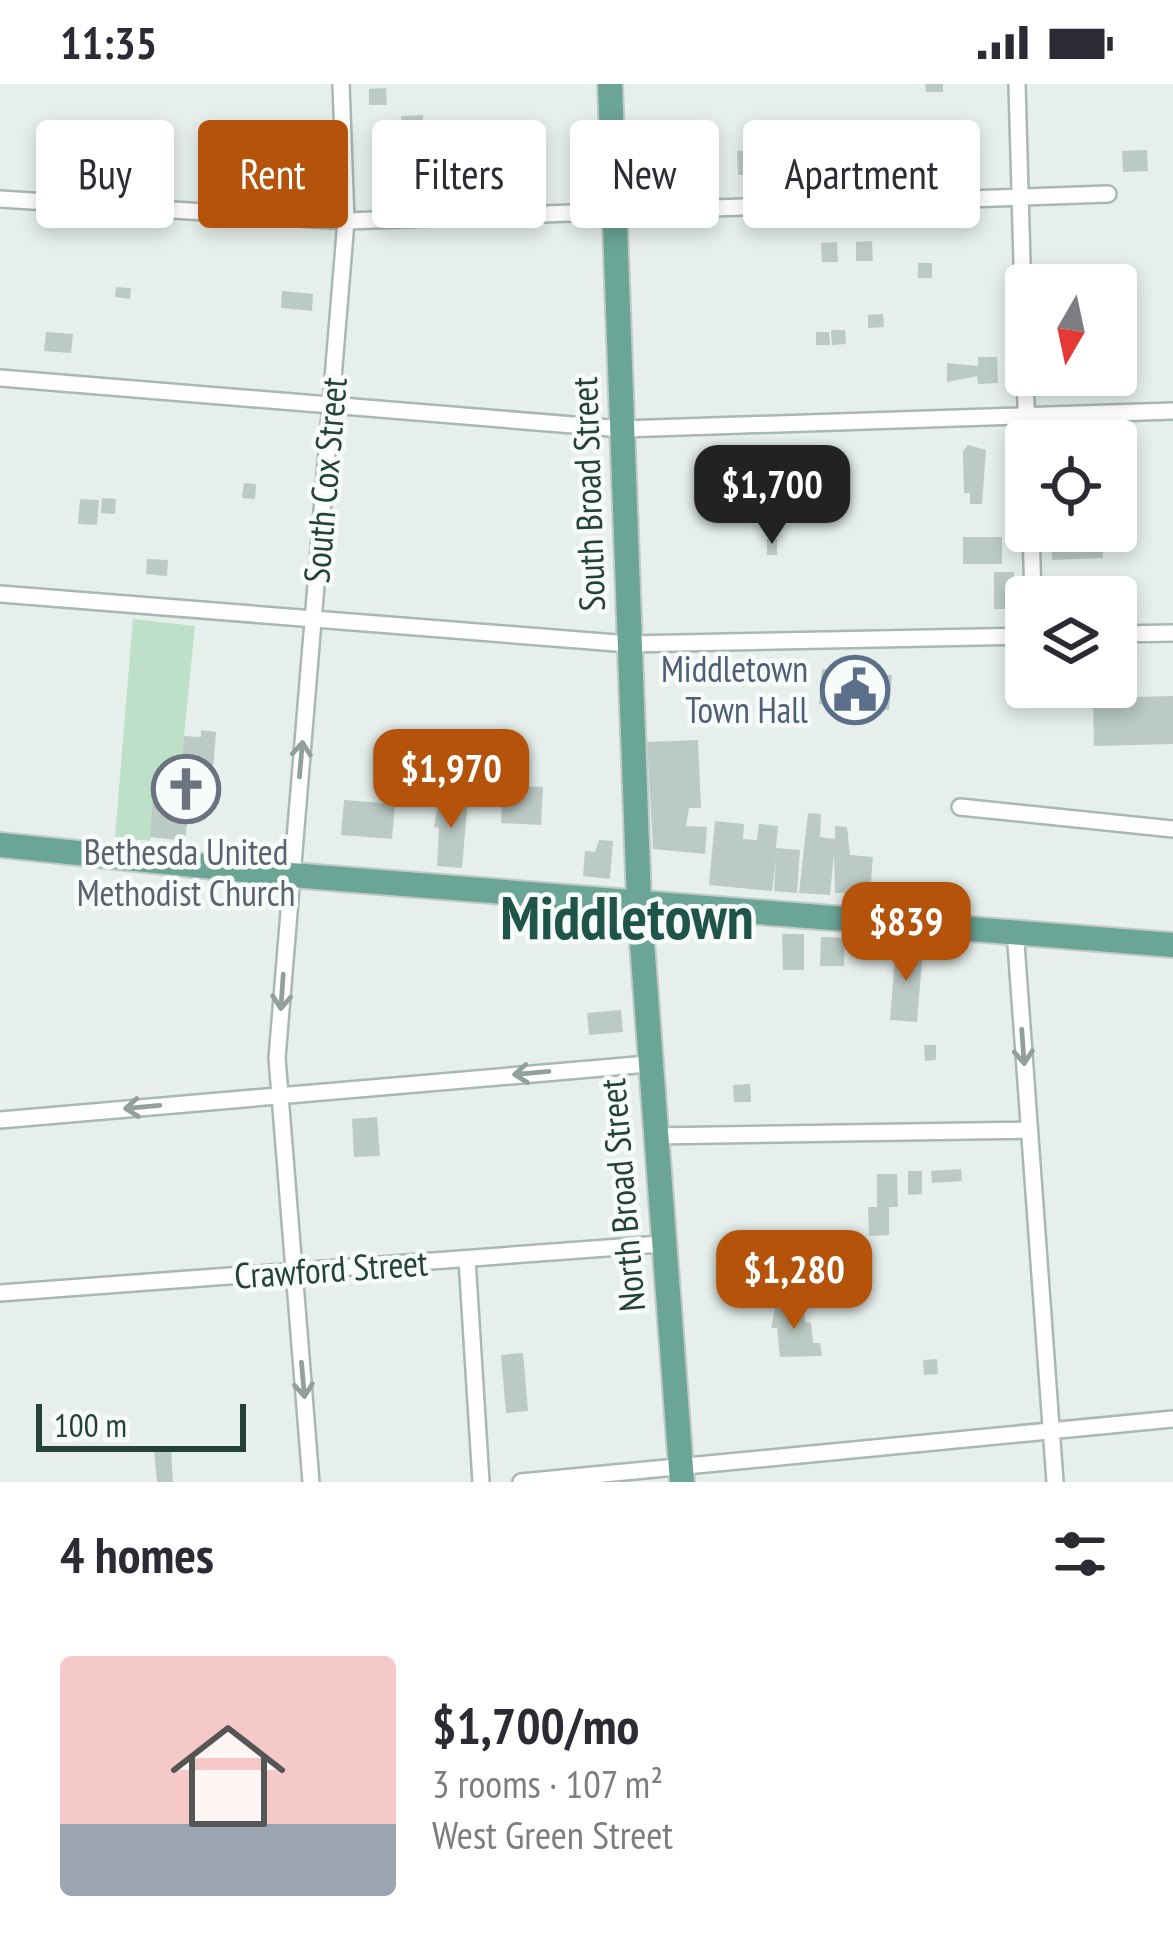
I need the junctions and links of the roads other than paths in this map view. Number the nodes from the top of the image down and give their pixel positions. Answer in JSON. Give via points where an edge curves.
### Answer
{"nodes":[{"id":1,"x":341,"y":84,"type":"edge"},
{"id":2,"x":610,"y":84,"type":"edge"},
{"id":3,"x":1017,"y":84,"type":"edge"},
{"id":4,"x":342,"y":120,"type":"edge"},
{"id":5,"x":611,"y":120,"type":"edge"},
{"id":6,"x":1108,"y":194,"type":"dead end"},
{"id":7,"x":1021,"y":197,"type":"junction"},
{"id":8,"x":0,"y":199,"type":"edge"},
{"id":9,"x":719,"y":207,"type":"edge"},
{"id":10,"x":198,"y":211,"type":"edge"},
{"id":11,"x":570,"y":212,"type":"edge"},
{"id":12,"x":348,"y":220,"type":"edge"},
{"id":13,"x":345,"y":228,"type":"edge"},
{"id":14,"x":615,"y":228,"type":"edge"},
{"id":15,"x":0,"y":378,"type":"edge"},
{"id":16,"x":331,"y":405,"type":"junction"},
{"id":17,"x":1173,"y":411,"type":"edge"},
{"id":18,"x":1027,"y":416,"type":"junction"},
{"id":19,"x":1027,"y":420,"type":"edge"},
{"id":20,"x":622,"y":429,"type":"junction"},
{"id":21,"x":0,"y":594,"type":"edge"},
{"id":22,"x":313,"y":619,"type":"junction"},
{"id":23,"x":1173,"y":633,"type":"edge"},
{"id":24,"x":1137,"y":634,"type":"edge"},
{"id":25,"x":1005,"y":636,"type":"edge"},
{"id":26,"x":629,"y":644,"type":"junction"},
{"id":27,"x":961,"y":807,"type":"dead end"},
{"id":28,"x":1173,"y":829,"type":"edge"},
{"id":29,"x":0,"y":845,"type":"edge"},
{"id":30,"x":291,"y":875,"type":"junction"},
{"id":31,"x":639,"y":902,"type":"junction"},
{"id":32,"x":1015,"y":930,"type":"junction"},
{"id":33,"x":1173,"y":945,"type":"edge"},
{"id":34,"x":648,"y":1064,"type":"junction"},
{"id":35,"x":278,"y":1095,"type":"junction"},
{"id":36,"x":0,"y":1120,"type":"edge"},
{"id":37,"x":1029,"y":1130,"type":"junction"},
{"id":38,"x":653,"y":1136,"type":"junction"},
{"id":39,"x":661,"y":1244,"type":"junction"},
{"id":40,"x":467,"y":1259,"type":"junction"},
{"id":41,"x":294,"y":1272,"type":"junction"},
{"id":42,"x":0,"y":1293,"type":"edge"},
{"id":43,"x":1173,"y":1420,"type":"edge"},
{"id":44,"x":1050,"y":1431,"type":"junction"},
{"id":45,"x":681,"y":1476,"type":"edge"},
{"id":46,"x":550,"y":1481,"type":"edge"},
{"id":47,"x":311,"y":1482,"type":"edge"},
{"id":48,"x":482,"y":1482,"type":"edge"},
{"id":49,"x":521,"y":1482,"type":"edge"},
{"id":50,"x":1055,"y":1482,"type":"edge"}],
"edges":[{"from":1,"to":4,"type":"street","name":"South Cox Street"},
{"from":2,"to":5,"type":"main road","name":"South Broad Street"},
{"from":3,"to":7,"type":"street"},
{"from":6,"to":7,"type":"street"},
{"from":7,"to":9,"type":"street"},
{"from":7,"to":18,"type":"street"},
{"from":8,"to":10,"type":"street"},
{"from":11,"to":12,"type":"street"},
{"from":13,"to":16,"type":"street","name":"South Cox Street"},
{"from":14,"to":20,"type":"main road","name":"South Broad Street"},
{"from":15,"to":16,"type":"street"},
{"from":16,"to":20,"type":"street"},
{"from":16,"to":22,"type":"street","name":"South Cox Street"},
{"from":17,"to":18,"type":"street"},
{"from":18,"to":19,"type":"street"},
{"from":18,"to":20,"type":"street"},
{"from":20,"to":26,"type":"main road","name":"South Broad Street"},
{"from":21,"to":22,"type":"street"},
{"from":22,"to":26,"type":"street"},
{"from":30,"to":22,"type":"street","name":"South Cox Street","one_way":true},
{"from":23,"to":24,"type":"street"},
{"from":25,"to":26,"type":"street"},
{"from":26,"to":31,"type":"main road","name":"South Broad Street"},
{"from":27,"to":28,"type":"street"},
{"from":29,"to":30,"type":"main road"},
{"from":30,"to":31,"type":"main road"},
{"from":30,"to":35,"type":"street","name":"South Cox Street","one_way":true},
{"from":31,"to":32,"type":"main road"},
{"from":31,"to":34,"type":"main road","name":"North Broad Street"},
{"from":32,"to":33,"type":"main road"},
{"from":32,"to":37,"type":"street","one_way":true},
{"from":34,"to":35,"type":"street","one_way":true},
{"from":34,"to":38,"type":"main road","name":"North Broad Street"},
{"from":35,"to":36,"type":"street","one_way":true},
{"from":35,"to":41,"type":"street","name":"South Cox Street"},
{"from":37,"to":38,"type":"street"},
{"from":37,"to":44,"type":"street"},
{"from":38,"to":39,"type":"main road","name":"North Broad Street"},
{"from":39,"to":40,"type":"street","name":"Crawford Street"},
{"from":39,"to":45,"type":"main road","name":"North Broad Street"},
{"from":40,"to":41,"type":"street","name":"Crawford Street"},
{"from":40,"to":48,"type":"street"},
{"from":41,"to":42,"type":"street","name":"Crawford Street"},
{"from":41,"to":47,"type":"street","name":"South Cox Street","one_way":true},
{"from":43,"to":44,"type":"street"},
{"from":44,"to":45,"type":"street"},
{"from":44,"to":50,"type":"street"},
{"from":45,"to":46,"type":"street"},
{"from":46,"to":49,"type":"street"}]}
